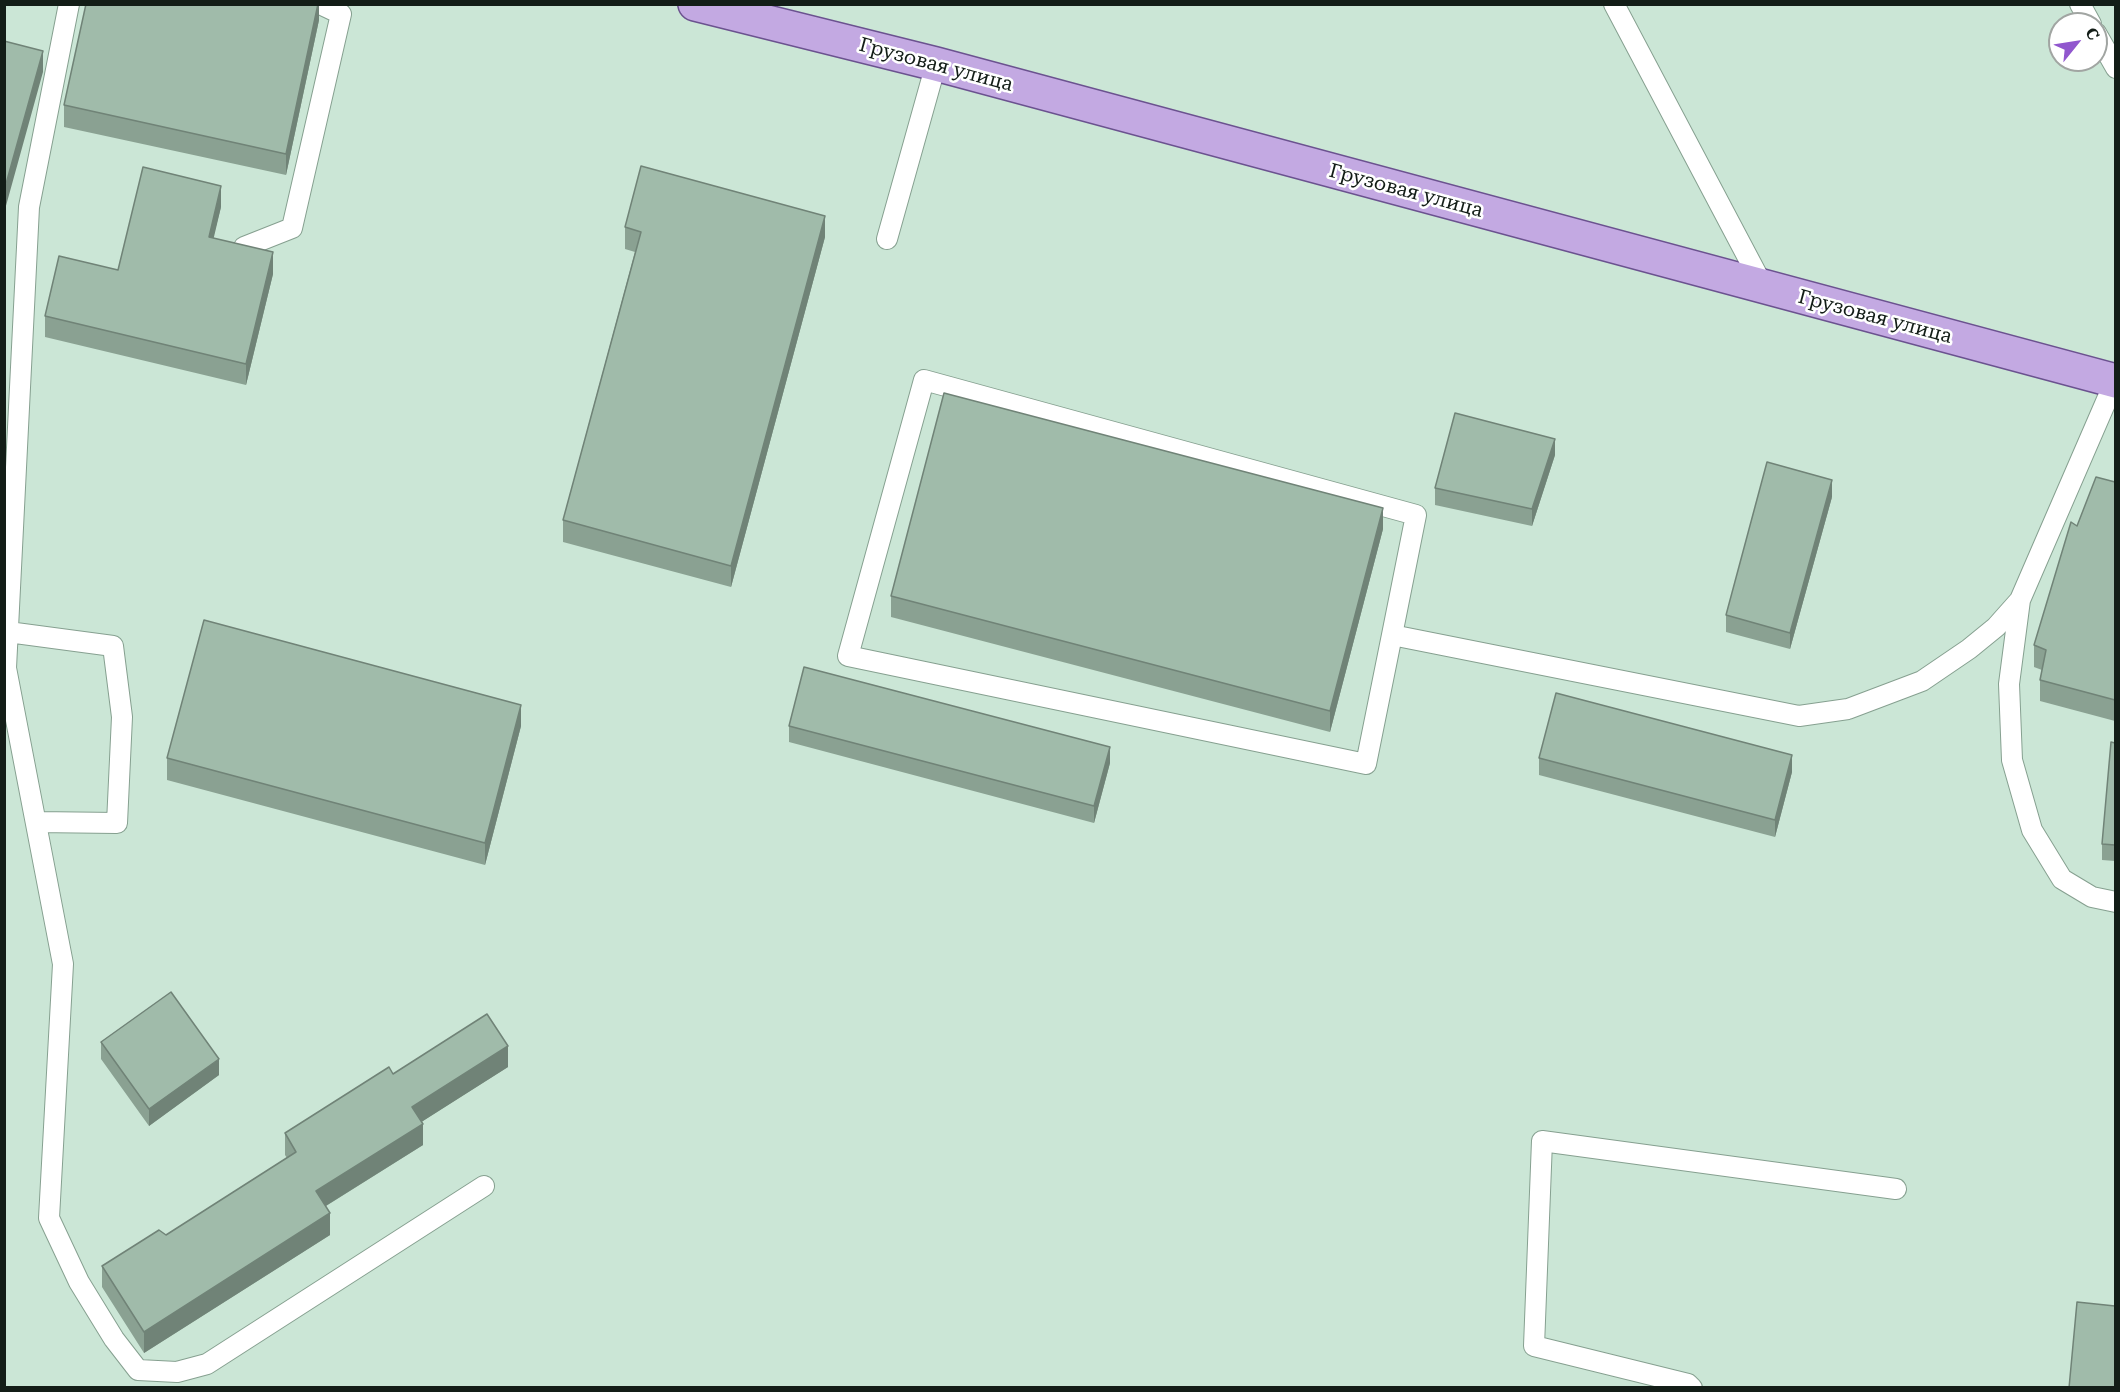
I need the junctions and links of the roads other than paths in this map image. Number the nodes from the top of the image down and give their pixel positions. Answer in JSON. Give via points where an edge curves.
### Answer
{"nodes":[{"id":1,"x":69,"y":4,"type":"edge"},
{"id":2,"x":320,"y":4,"type":"edge"},
{"id":3,"x":695,"y":4,"type":"edge"},
{"id":4,"x":1614,"y":4,"type":"edge"},
{"id":5,"x":936,"y":64,"type":"junction"},
{"id":6,"x":887,"y":239,"type":"dead end"},
{"id":7,"x":244,"y":247,"type":"edge"},
{"id":8,"x":1764,"y":288,"type":"junction"},
{"id":9,"x":2115,"y":381,"type":"edge"},
{"id":10,"x":2020,"y":600,"type":"junction"},
{"id":11,"x":8,"y":632,"type":"junction"},
{"id":12,"x":1392,"y":635,"type":"junction"},
{"id":13,"x":5,"y":670,"type":"edge"},
{"id":14,"x":36,"y":822,"type":"junction"},
{"id":15,"x":2115,"y":902,"type":"edge"},
{"id":16,"x":484,"y":1186,"type":"dead end"},
{"id":17,"x":1896,"y":1189,"type":"dead end"},
{"id":18,"x":1692,"y":1388,"type":"edge"}],
"edges":[{"from":1,"to":11,"type":"lane","via":[[29,207]]},
{"from":2,"to":7,"type":"lane","via":[[340,14],[292,228]]},
{"from":3,"to":5,"type":"main road","name":"Грузовая улица"},
{"from":4,"to":8,"type":"lane"},
{"from":5,"to":6,"type":"lane"},
{"from":5,"to":8,"type":"main road","name":"Грузовая улица"},
{"from":8,"to":9,"type":"main road","name":"Грузовая улица"},
{"from":9,"to":10,"type":"lane"},
{"from":10,"to":12,"type":"lane","via":[[1987,634],[1922,681],[1848,709],[1798,716]]},
{"from":10,"to":15,"type":"lane","via":[[2009,684],[2012,760],[2032,830],[2062,879],[2092,897]]},
{"from":11,"to":13,"type":"lane"},
{"from":11,"to":14,"type":"lane","via":[[113,646],[122,717],[117,823]]},
{"from":12,"to":12,"type":"lane","via":[[1416,515],[924,380],[848,656],[1366,764]]},
{"from":13,"to":14,"type":"lane"},
{"from":14,"to":16,"type":"lane","via":[[63,964],[49,1218],[79,1282],[138,1370],[177,1372],[207,1364]]},
{"from":17,"to":18,"type":"lane","via":[[1542,1141],[1534,1346]]}]}
